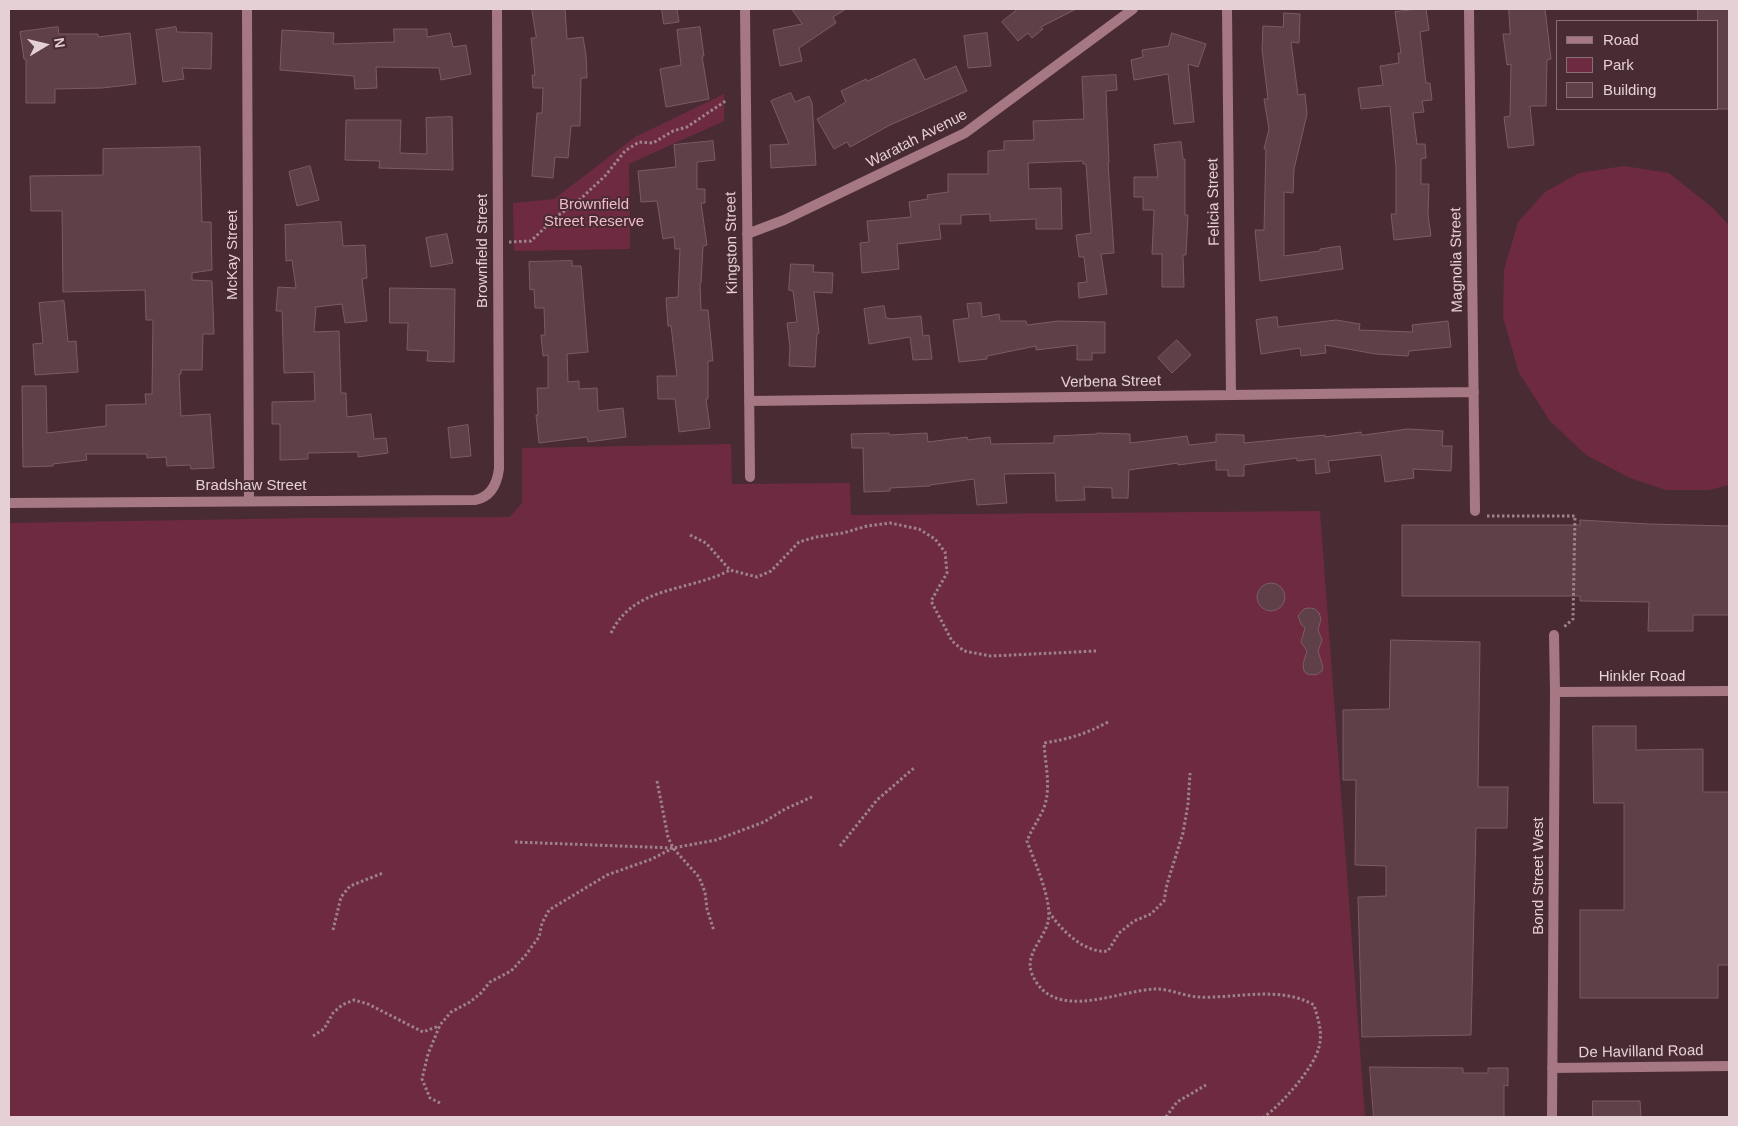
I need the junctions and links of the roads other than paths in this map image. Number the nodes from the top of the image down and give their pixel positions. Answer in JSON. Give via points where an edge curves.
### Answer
{"nodes":[{"id":1,"x":247,"y":9,"type":"edge"},
{"id":2,"x":497,"y":9,"type":"edge"},
{"id":3,"x":745,"y":9,"type":"edge"},
{"id":4,"x":1134,"y":9,"type":"edge"},
{"id":5,"x":1227,"y":9,"type":"edge"},
{"id":6,"x":1469,"y":9,"type":"edge"},
{"id":7,"x":747,"y":234,"type":"junction"},
{"id":8,"x":1474,"y":392,"type":"junction"},
{"id":9,"x":1231,"y":395,"type":"junction"},
{"id":10,"x":749,"y":401,"type":"junction"},
{"id":11,"x":750,"y":477,"type":"dead end"},
{"id":12,"x":491,"y":492,"type":"joint"},
{"id":13,"x":248,"y":501,"type":"junction"},
{"id":14,"x":9,"y":503,"type":"edge"},
{"id":15,"x":1479,"y":514,"type":"road end"},
{"id":16,"x":1554,"y":635,"type":"road end"},
{"id":17,"x":1729,"y":691,"type":"edge"},
{"id":18,"x":1555,"y":692,"type":"junction"},
{"id":19,"x":1729,"y":1066,"type":"edge"},
{"id":20,"x":1552,"y":1068,"type":"junction"},
{"id":21,"x":1552,"y":1117,"type":"edge"}],
"edges":[{"from":1,"to":13,"type":"street","name":"McKay Street"},
{"from":2,"to":12,"type":"street","name":"Brownfield Street","via":[[499,469]]},
{"from":3,"to":7,"type":"street","name":"Kingston Street"},
{"from":4,"to":7,"type":"street","name":"Waratah Avenue","via":[[965,133],[784,220]]},
{"from":5,"to":9,"type":"street","name":"Felicia Street"},
{"from":6,"to":8,"type":"street","name":"Magnolia Street"},
{"from":7,"to":10,"type":"street","name":"Kingston Street"},
{"from":8,"to":9,"type":"street","name":"Verbena Street"},
{"from":8,"to":15,"type":"street","name":"Magnolia Street"},
{"from":9,"to":10,"type":"street","name":"Verbena Street"},
{"from":10,"to":11,"type":"street","name":"Kingston Street"},
{"from":12,"to":13,"type":"street","name":"Bradshaw Street","via":[[475,500]]},
{"from":13,"to":14,"type":"street","name":"Bradshaw Street"},
{"from":16,"to":18,"type":"street","name":"Bond Street West"},
{"from":17,"to":18,"type":"street","name":"Hinkler Road"},
{"from":18,"to":20,"type":"street","name":"Bond Street West"},
{"from":19,"to":20,"type":"street","name":"De Havilland Road"},
{"from":20,"to":21,"type":"street","name":"Bond Street West"}]}
